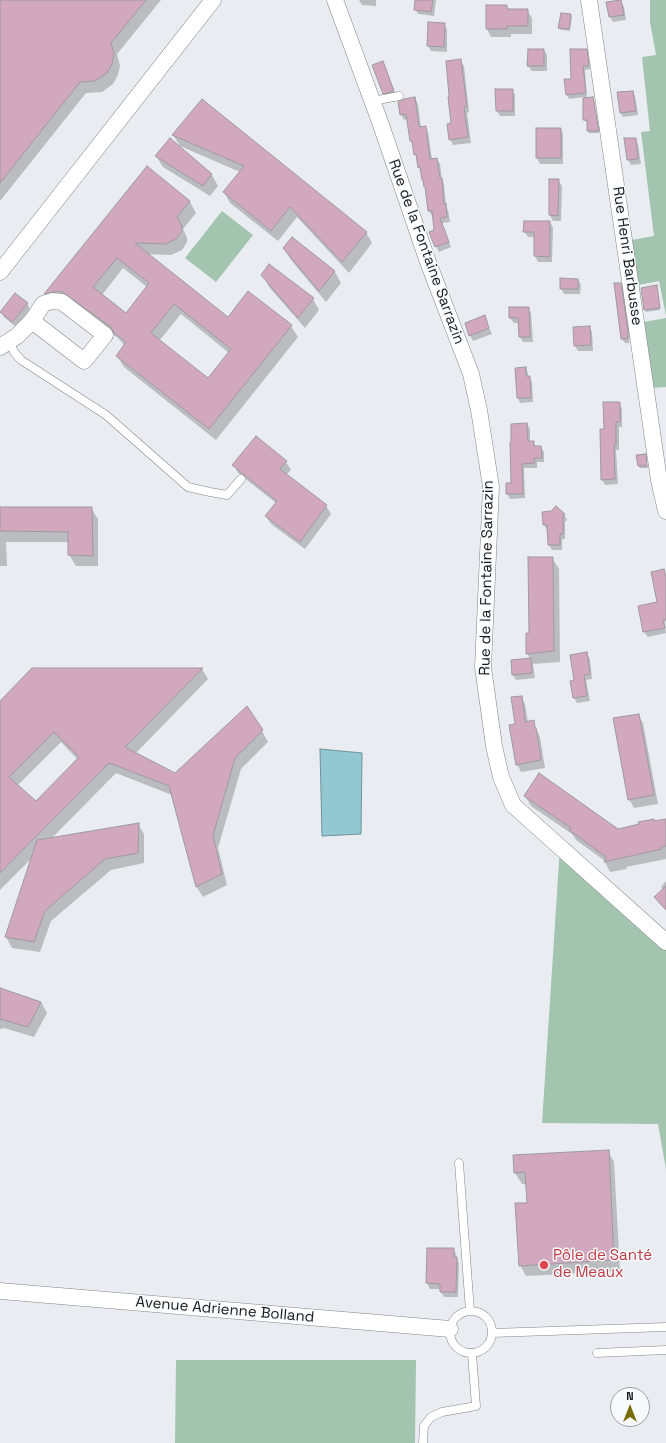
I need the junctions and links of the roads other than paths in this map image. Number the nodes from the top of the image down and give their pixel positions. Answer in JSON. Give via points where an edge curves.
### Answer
{"nodes":[{"id":1,"x":213,"y":0,"type":"edge"},
{"id":2,"x":335,"y":0,"type":"edge"},
{"id":3,"x":590,"y":0,"type":"edge"},
{"id":4,"x":399,"y":96,"type":"dead end"},
{"id":5,"x":373,"y":101,"type":"junction"},
{"id":6,"x":0,"y":272,"type":"edge"},
{"id":7,"x":32,"y":321,"type":"dead end"},
{"id":8,"x":5,"y":344,"type":"edge"},
{"id":9,"x":241,"y":479,"type":"dead end"},
{"id":10,"x":666,"y":511,"type":"edge"},
{"id":11,"x":666,"y":942,"type":"edge"},
{"id":12,"x":459,"y":1163,"type":"dead end"},
{"id":13,"x":0,"y":1291,"type":"edge"},
{"id":14,"x":470,"y":1310,"type":"junction"},
{"id":15,"x":666,"y":1327,"type":"edge"},
{"id":16,"x":450,"y":1329,"type":"junction"},
{"id":17,"x":492,"y":1334,"type":"junction"},
{"id":18,"x":666,"y":1350,"type":"edge"},
{"id":19,"x":597,"y":1353,"type":"dead end"},
{"id":20,"x":472,"y":1354,"type":"junction"},
{"id":21,"x":423,"y":1443,"type":"edge"}],
"edges":[{"from":1,"to":6,"type":"street"},
{"from":2,"to":5,"type":"street","name":"Rue de la Fontaine Sarrazin"},
{"from":3,"to":10,"type":"street","name":"Rue Henri Barbusse","via":[[658,472]]},
{"from":4,"to":5,"type":"lane"},
{"from":5,"to":11,"type":"street","name":"Rue de la Fontaine Sarrazin","via":[[428,262],[470,374],[479,410],[491,487],[483,667],[494,746],[502,777],[513,805]]},
{"from":7,"to":8,"type":"street","via":[[18,336]]},
{"from":8,"to":9,"type":"lane","via":[[21,360],[106,415],[188,487],[228,495]]},
{"from":12,"to":14,"type":"lane"},
{"from":13,"to":16,"type":"street","name":"Avenue Adrienne Bolland"},
{"from":14,"to":16,"type":"lane","via":[[456,1316]]},
{"from":14,"to":17,"type":"lane","via":[[487,1317]]},
{"from":15,"to":17,"type":"lane"},
{"from":16,"to":20,"type":"lane","via":[[453,1344],[464,1353]]},
{"from":17,"to":20,"type":"lane","via":[[486,1348]]},
{"from":18,"to":19,"type":"lane"},
{"from":20,"to":21,"type":"lane","via":[[476,1406],[442,1412],[431,1417],[424,1426]]}]}
